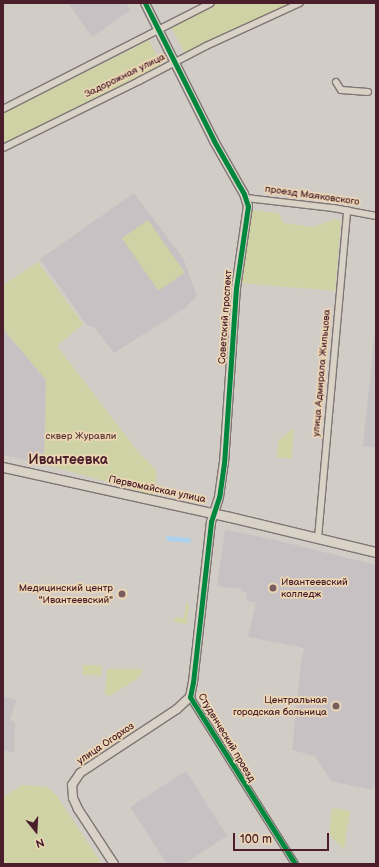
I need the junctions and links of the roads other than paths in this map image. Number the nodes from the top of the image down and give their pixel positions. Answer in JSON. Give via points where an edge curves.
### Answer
{"nodes":[{"id":1,"x":145,"y":3,"type":"edge"},
{"id":2,"x":211,"y":3,"type":"edge"},
{"id":3,"x":300,"y":3,"type":"edge"},
{"id":4,"x":159,"y":30,"type":"junction"},
{"id":5,"x":176,"y":62,"type":"junction"},
{"id":6,"x":336,"y":82,"type":"dead end"},
{"id":7,"x":368,"y":92,"type":"dead end"},
{"id":8,"x":3,"y":109,"type":"edge"},
{"id":9,"x":3,"y":148,"type":"edge"},
{"id":10,"x":246,"y":198,"type":"junction"},
{"id":11,"x":347,"y":210,"type":"junction"},
{"id":12,"x":376,"y":216,"type":"edge"},
{"id":13,"x":3,"y":467,"type":"edge"},
{"id":14,"x":214,"y":513,"type":"junction"},
{"id":15,"x":318,"y":538,"type":"junction"},
{"id":16,"x":376,"y":552,"type":"edge"},
{"id":17,"x":190,"y":697,"type":"junction"},
{"id":18,"x":114,"y":864,"type":"edge"},
{"id":19,"x":295,"y":864,"type":"edge"}],
"edges":[{"from":1,"to":4,"type":"street","name":"Советский проспект"},
{"from":2,"to":4,"type":"street"},
{"from":3,"to":5,"type":"street","name":"Задорожная улица"},
{"from":4,"to":5,"type":"street","name":"Советский проспект"},
{"from":4,"to":8,"type":"street"},
{"from":5,"to":9,"type":"street","name":"Задорожная улица"},
{"from":5,"to":10,"type":"street","name":"Советский проспект","via":[[214,142]]},
{"from":6,"to":7,"type":"street","via":[[341,90]]},
{"from":10,"to":11,"type":"street","name":"проезд Маяковского"},
{"from":10,"to":14,"type":"street","name":"Советский проспект","via":[[248,206],[236,288],[226,441],[219,497]]},
{"from":11,"to":12,"type":"street","name":"проезд Маяковского"},
{"from":11,"to":15,"type":"street","name":"улица Адмирала Жильцова"},
{"from":13,"to":14,"type":"main road","name":"Первомайская улица"},
{"from":14,"to":15,"type":"main road","name":"Первомайская улица"},
{"from":14,"to":17,"type":"street","name":"Студенческий проезд","via":[[210,522]]},
{"from":15,"to":16,"type":"main road","name":"Первомайская улица"},
{"from":17,"to":18,"type":"street","name":"улица Огорхоз","via":[[80,773],[72,785],[73,798],[78,809]]},
{"from":17,"to":19,"type":"street","name":"Студенческий проезд"}]}
